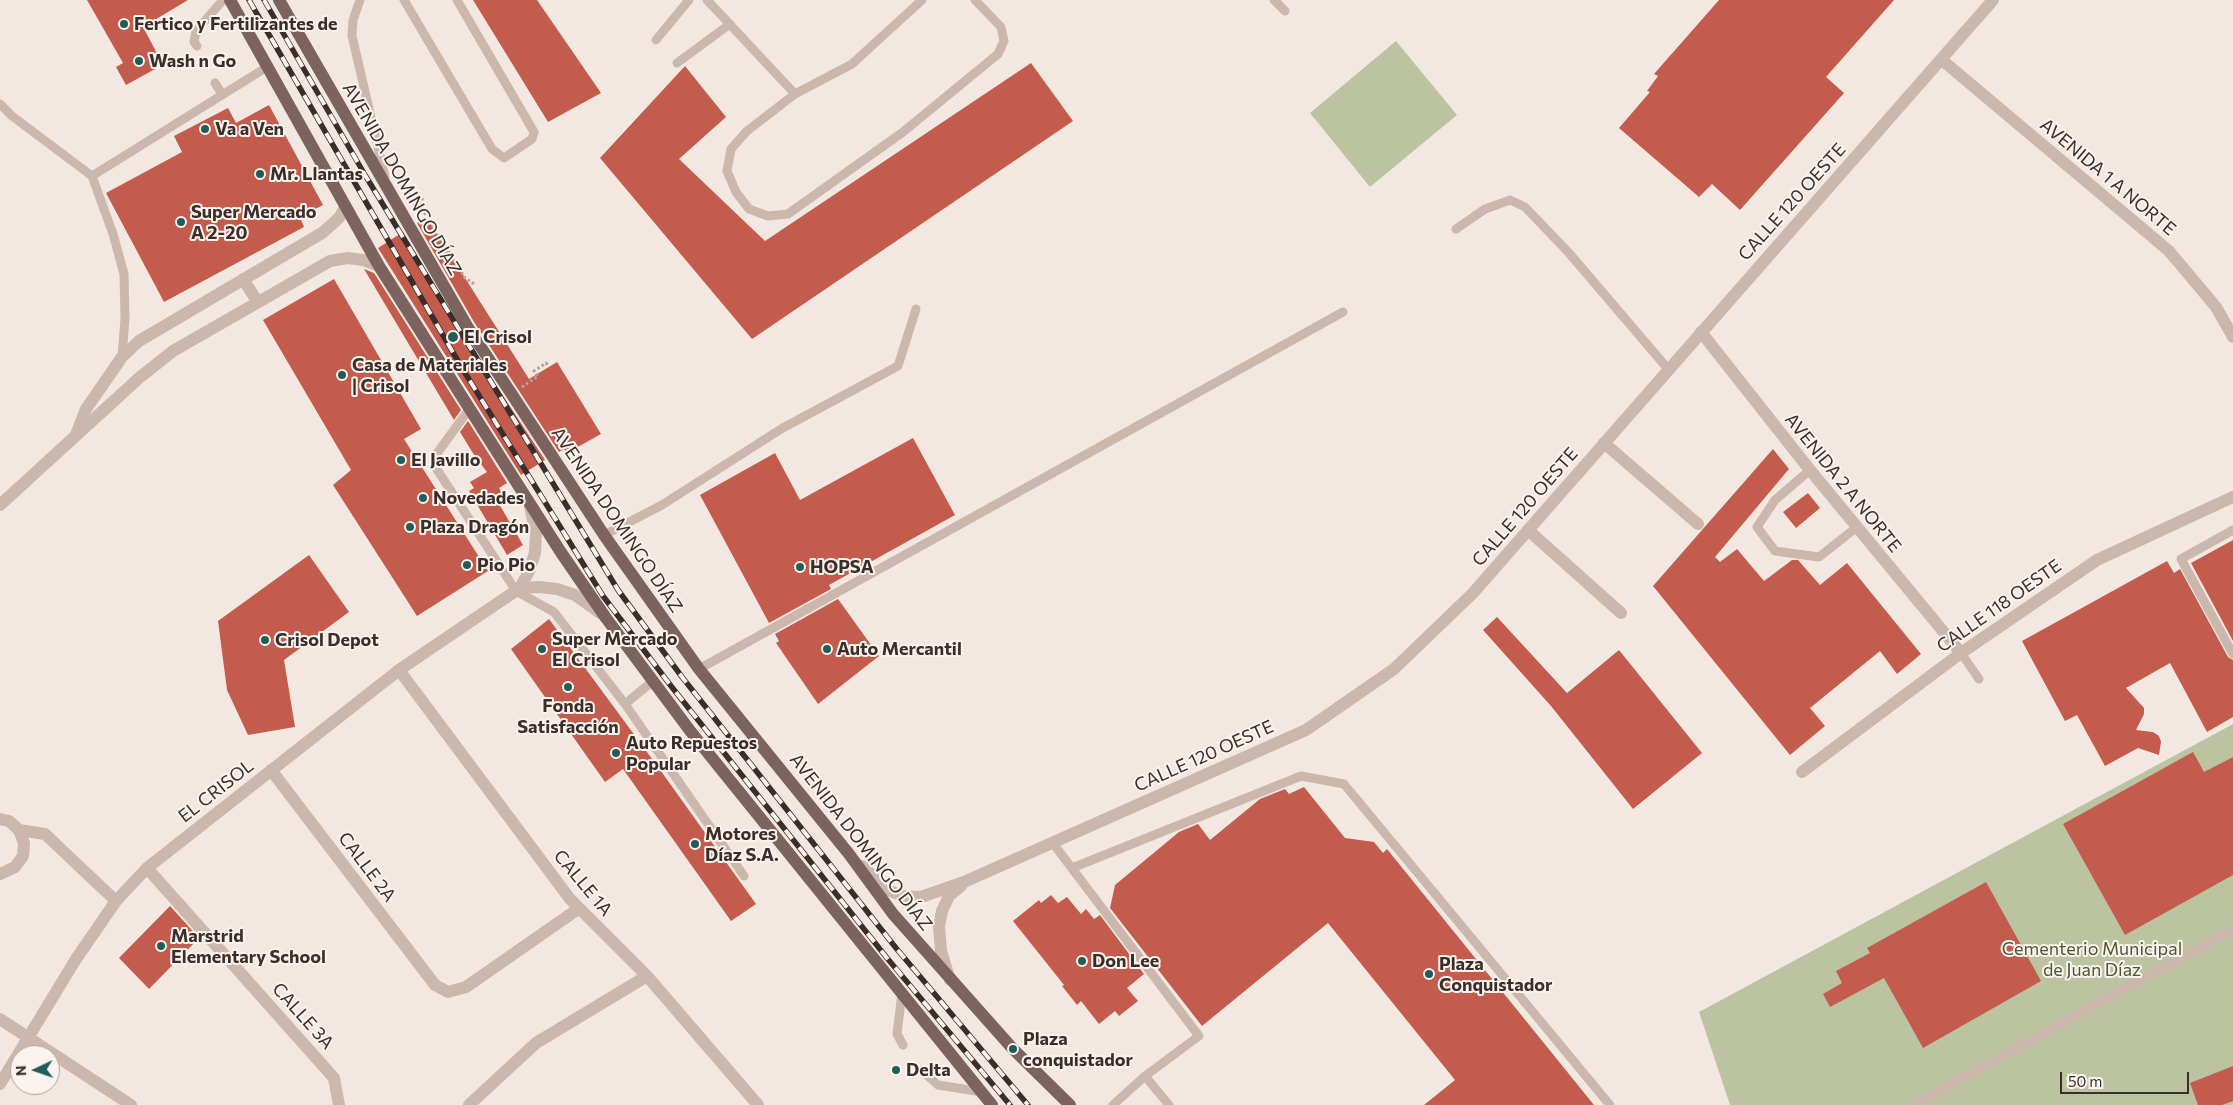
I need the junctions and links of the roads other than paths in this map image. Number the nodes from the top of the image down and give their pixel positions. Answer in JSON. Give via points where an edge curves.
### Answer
{"nodes":[{"id":1,"x":223,"y":0,"type":"edge"},
{"id":2,"x":230,"y":0,"type":"edge"},
{"id":3,"x":279,"y":0,"type":"edge"},
{"id":4,"x":360,"y":0,"type":"edge"},
{"id":5,"x":404,"y":0,"type":"edge"},
{"id":6,"x":457,"y":0,"type":"edge"},
{"id":7,"x":689,"y":0,"type":"edge"},
{"id":8,"x":707,"y":0,"type":"edge"},
{"id":9,"x":922,"y":0,"type":"edge"},
{"id":10,"x":975,"y":0,"type":"edge"},
{"id":11,"x":1274,"y":0,"type":"edge"},
{"id":12,"x":1993,"y":0,"type":"edge"},
{"id":13,"x":1285,"y":11,"type":"dead end"},
{"id":14,"x":730,"y":24,"type":"junction"},
{"id":15,"x":656,"y":40,"type":"dead end"},
{"id":16,"x":197,"y":46,"type":"dead end"},
{"id":17,"x":1942,"y":60,"type":"junction"},
{"id":18,"x":677,"y":63,"type":"dead end"},
{"id":19,"x":267,"y":67,"type":"junction"},
{"id":20,"x":215,"y":83,"type":"dead end"},
{"id":21,"x":222,"y":94,"type":"junction"},
{"id":22,"x":795,"y":94,"type":"junction"},
{"id":23,"x":0,"y":104,"type":"edge"},
{"id":24,"x":92,"y":176,"type":"junction"},
{"id":25,"x":387,"y":187,"type":"junction"},
{"id":26,"x":345,"y":207,"type":"junction"},
{"id":27,"x":1456,"y":229,"type":"dead end"},
{"id":28,"x":379,"y":266,"type":"junction"},
{"id":29,"x":243,"y":279,"type":"junction"},
{"id":30,"x":257,"y":301,"type":"junction"},
{"id":31,"x":916,"y":309,"type":"dead end"},
{"id":32,"x":1343,"y":312,"type":"dead end"},
{"id":33,"x":1700,"y":332,"type":"junction"},
{"id":34,"x":2233,"y":337,"type":"edge"},
{"id":35,"x":122,"y":357,"type":"junction"},
{"id":36,"x":1668,"y":369,"type":"junction"},
{"id":37,"x":470,"y":408,"type":"junction"},
{"id":38,"x":75,"y":437,"type":"junction"},
{"id":39,"x":1604,"y":443,"type":"junction"},
{"id":40,"x":1810,"y":470,"type":"junction"},
{"id":41,"x":526,"y":496,"type":"junction"},
{"id":42,"x":2233,"y":497,"type":"edge"},
{"id":43,"x":0,"y":505,"type":"edge"},
{"id":44,"x":1698,"y":524,"type":"dead end"},
{"id":45,"x":1856,"y":527,"type":"junction"},
{"id":46,"x":1528,"y":530,"type":"junction"},
{"id":47,"x":2233,"y":530,"type":"edge"},
{"id":48,"x":604,"y":536,"type":"junction"},
{"id":49,"x":518,"y":590,"type":"junction"},
{"id":50,"x":1621,"y":613,"type":"dead end"},
{"id":51,"x":606,"y":618,"type":"junction"},
{"id":52,"x":1961,"y":654,"type":"junction"},
{"id":53,"x":2233,"y":654,"type":"edge"},
{"id":54,"x":699,"y":669,"type":"junction"},
{"id":55,"x":399,"y":670,"type":"junction"},
{"id":56,"x":1979,"y":679,"type":"dead end"},
{"id":57,"x":654,"y":681,"type":"junction"},
{"id":58,"x":625,"y":704,"type":"junction"},
{"id":59,"x":271,"y":770,"type":"junction"},
{"id":60,"x":1802,"y":772,"type":"dead end"},
{"id":61,"x":0,"y":819,"type":"edge"},
{"id":62,"x":19,"y":830,"type":"junction"},
{"id":63,"x":1052,"y":842,"type":"junction"},
{"id":64,"x":849,"y":854,"type":"junction"},
{"id":65,"x":147,"y":868,"type":"junction"},
{"id":66,"x":1072,"y":868,"type":"junction"},
{"id":67,"x":0,"y":874,"type":"edge"},
{"id":68,"x":744,"y":876,"type":"dead end"},
{"id":69,"x":964,"y":882,"type":"junction"},
{"id":70,"x":116,"y":901,"type":"junction"},
{"id":71,"x":578,"y":909,"type":"junction"},
{"id":72,"x":2233,"y":929,"type":"edge"},
{"id":73,"x":647,"y":976,"type":"junction"},
{"id":74,"x":951,"y":982,"type":"junction"},
{"id":75,"x":902,"y":993,"type":"junction"},
{"id":76,"x":0,"y":1019,"type":"edge"},
{"id":77,"x":27,"y":1038,"type":"junction"},
{"id":78,"x":903,"y":1045,"type":"dead end"},
{"id":79,"x":921,"y":1070,"type":"dead end"},
{"id":80,"x":1145,"y":1076,"type":"junction"},
{"id":81,"x":0,"y":1084,"type":"edge"},
{"id":82,"x":982,"y":1092,"type":"junction"},
{"id":83,"x":131,"y":1105,"type":"edge"},
{"id":84,"x":340,"y":1105,"type":"edge"},
{"id":85,"x":468,"y":1105,"type":"edge"},
{"id":86,"x":758,"y":1105,"type":"edge"},
{"id":87,"x":992,"y":1105,"type":"edge"},
{"id":88,"x":1070,"y":1105,"type":"edge"},
{"id":89,"x":1114,"y":1105,"type":"edge"},
{"id":90,"x":1169,"y":1105,"type":"edge"},
{"id":91,"x":1610,"y":1105,"type":"edge"},
{"id":92,"x":1914,"y":1105,"type":"edge"}],
"edges":[{"from":1,"to":16,"type":"lane","via":[[196,31],[194,42]]},
{"from":2,"to":19,"type":"main road"},
{"from":3,"to":25,"type":"main road","name":"AVENIDA DOMINGO DÍAZ"},
{"from":4,"to":25,"type":"lane","via":[[352,36]]},
{"from":5,"to":6,"type":"lane","via":[[492,149],[504,158],[532,139],[534,132]]},
{"from":7,"to":15,"type":"lane"},
{"from":8,"to":14,"type":"lane"},
{"from":9,"to":22,"type":"lane","via":[[852,64]]},
{"from":10,"to":22,"type":"lane","via":[[1001,27],[1004,41],[998,54],[903,132],[788,214],[768,216],[749,209],[736,192],[727,171],[730,149],[747,131]]},
{"from":11,"to":13,"type":"lane"},
{"from":12,"to":17,"type":"street","name":"CALLE 120 OESTE"},
{"from":14,"to":18,"type":"lane"},
{"from":14,"to":22,"type":"lane"},
{"from":17,"to":33,"type":"street","name":"CALLE 120 OESTE"},
{"from":17,"to":34,"type":"street","name":"AVENIDA 1 A NORTE","via":[[2169,251],[2216,307]]},
{"from":19,"to":21,"type":"lane"},
{"from":19,"to":26,"type":"main road"},
{"from":20,"to":21,"type":"lane"},
{"from":21,"to":24,"type":"lane"},
{"from":23,"to":24,"type":"lane"},
{"from":24,"to":35,"type":"lane","via":[[124,274]]},
{"from":25,"to":48,"type":"main road","name":"AVENIDA DOMINGO DÍAZ","via":[[467,326]]},
{"from":26,"to":28,"type":"main road"},
{"from":26,"to":29,"type":"street","via":[[339,218],[322,233]]},
{"from":27,"to":36,"type":"lane","via":[[1485,208],[1510,200],[1525,207]]},
{"from":28,"to":30,"type":"street","via":[[348,258],[330,261]]},
{"from":28,"to":37,"type":"main road"},
{"from":29,"to":30,"type":"street"},
{"from":29,"to":35,"type":"street","via":[[153,332]]},
{"from":30,"to":38,"type":"street","via":[[161,360]]},
{"from":31,"to":48,"type":"lane","via":[[898,366],[781,429],[662,505]]},
{"from":32,"to":54,"type":"lane"},
{"from":33,"to":36,"type":"street","name":"CALLE 120 OESTE"},
{"from":33,"to":40,"type":"street","name":"AVENIDA 2 A NORTE"},
{"from":35,"to":38,"type":"street","via":[[86,409]]},
{"from":36,"to":39,"type":"street","name":"CALLE 120 OESTE"},
{"from":37,"to":41,"type":"main road"},
{"from":37,"to":49,"type":"lane","via":[[438,452],[436,468]]},
{"from":38,"to":43,"type":"street"},
{"from":39,"to":44,"type":"street"},
{"from":39,"to":46,"type":"street","name":"CALLE 120 OESTE"},
{"from":40,"to":45,"type":"street","name":"AVENIDA 2 A NORTE"},
{"from":40,"to":45,"type":"lane","via":[[1775,500],[1757,527],[1775,551],[1819,557]]},
{"from":41,"to":49,"type":"street","via":[[533,514],[535,553]]},
{"from":41,"to":51,"type":"main road"},
{"from":42,"to":52,"type":"street","name":"CALLE 118 OESTE","via":[[2097,560]]},
{"from":45,"to":52,"type":"street","name":"AVENIDA 2 A NORTE"},
{"from":46,"to":50,"type":"street"},
{"from":46,"to":63,"type":"street","name":"CALLE 120 OESTE","via":[[1473,592],[1394,669],[1306,730]]},
{"from":47,"to":53,"type":"lane","via":[[2181,559]]},
{"from":48,"to":54,"type":"main road","name":"AVENIDA DOMINGO DÍAZ"},
{"from":49,"to":51,"type":"street","via":[[557,589],[575,595]]},
{"from":49,"to":55,"type":"street","name":"EL CRISOL"},
{"from":49,"to":58,"type":"lane","via":[[554,612]]},
{"from":51,"to":57,"type":"main road"},
{"from":52,"to":56,"type":"lane"},
{"from":52,"to":60,"type":"street","name":"CALLE 118 OESTE"},
{"from":54,"to":64,"type":"main road","name":"AVENIDA DOMINGO DÍAZ"},
{"from":55,"to":59,"type":"street","name":"EL CRISOL"},
{"from":55,"to":71,"type":"street","name":"CALLE 1A"},
{"from":57,"to":58,"type":"lane"},
{"from":57,"to":75,"type":"main road"},
{"from":58,"to":68,"type":"lane"},
{"from":59,"to":65,"type":"street","name":"EL CRISOL"},
{"from":59,"to":71,"type":"street","name":"CALLE 2A","via":[[435,985],[448,992],[466,987]]},
{"from":61,"to":62,"type":"street","via":[[9,821]]},
{"from":62,"to":67,"type":"street","via":[[24,842],[23,856],[15,867]]},
{"from":62,"to":70,"type":"street","via":[[45,834]]},
{"from":63,"to":66,"type":"lane"},
{"from":63,"to":69,"type":"street","name":"CALLE 120 OESTE"},
{"from":64,"to":69,"type":"street","name":"CALLE 120 OESTE","via":[[890,891],[903,896],[921,897]]},
{"from":64,"to":74,"type":"main road","name":"AVENIDA DOMINGO DÍAZ","via":[[893,914]]},
{"from":65,"to":70,"type":"street","name":"EL CRISOL"},
{"from":65,"to":84,"type":"street","name":"CALLE 3A","via":[[334,1078]]},
{"from":66,"to":80,"type":"lane","via":[[1199,1036]]},
{"from":66,"to":91,"type":"lane","via":[[1301,776],[1344,784]]},
{"from":69,"to":74,"type":"street","name":"CALLE 120 OESTE","via":[[949,896],[939,926],[941,951]]},
{"from":70,"to":77,"type":"street","name":"EL CRISOL"},
{"from":71,"to":73,"type":"street","name":"CALLE 1A"},
{"from":72,"to":92,"type":"lane"},
{"from":73,"to":85,"type":"street","via":[[536,1043]]},
{"from":73,"to":86,"type":"street","name":"CALLE 1A"},
{"from":74,"to":88,"type":"main road","name":"AVENIDA DOMINGO DÍAZ"},
{"from":75,"to":78,"type":"lane","via":[[897,1034]]},
{"from":75,"to":82,"type":"main road"},
{"from":76,"to":77,"type":"street"},
{"from":77,"to":81,"type":"street","name":"EL CRISOL"},
{"from":77,"to":83,"type":"street"},
{"from":79,"to":82,"type":"lane","via":[[938,1085]]},
{"from":80,"to":89,"type":"lane"},
{"from":80,"to":90,"type":"lane"},
{"from":82,"to":87,"type":"main road"}]}
